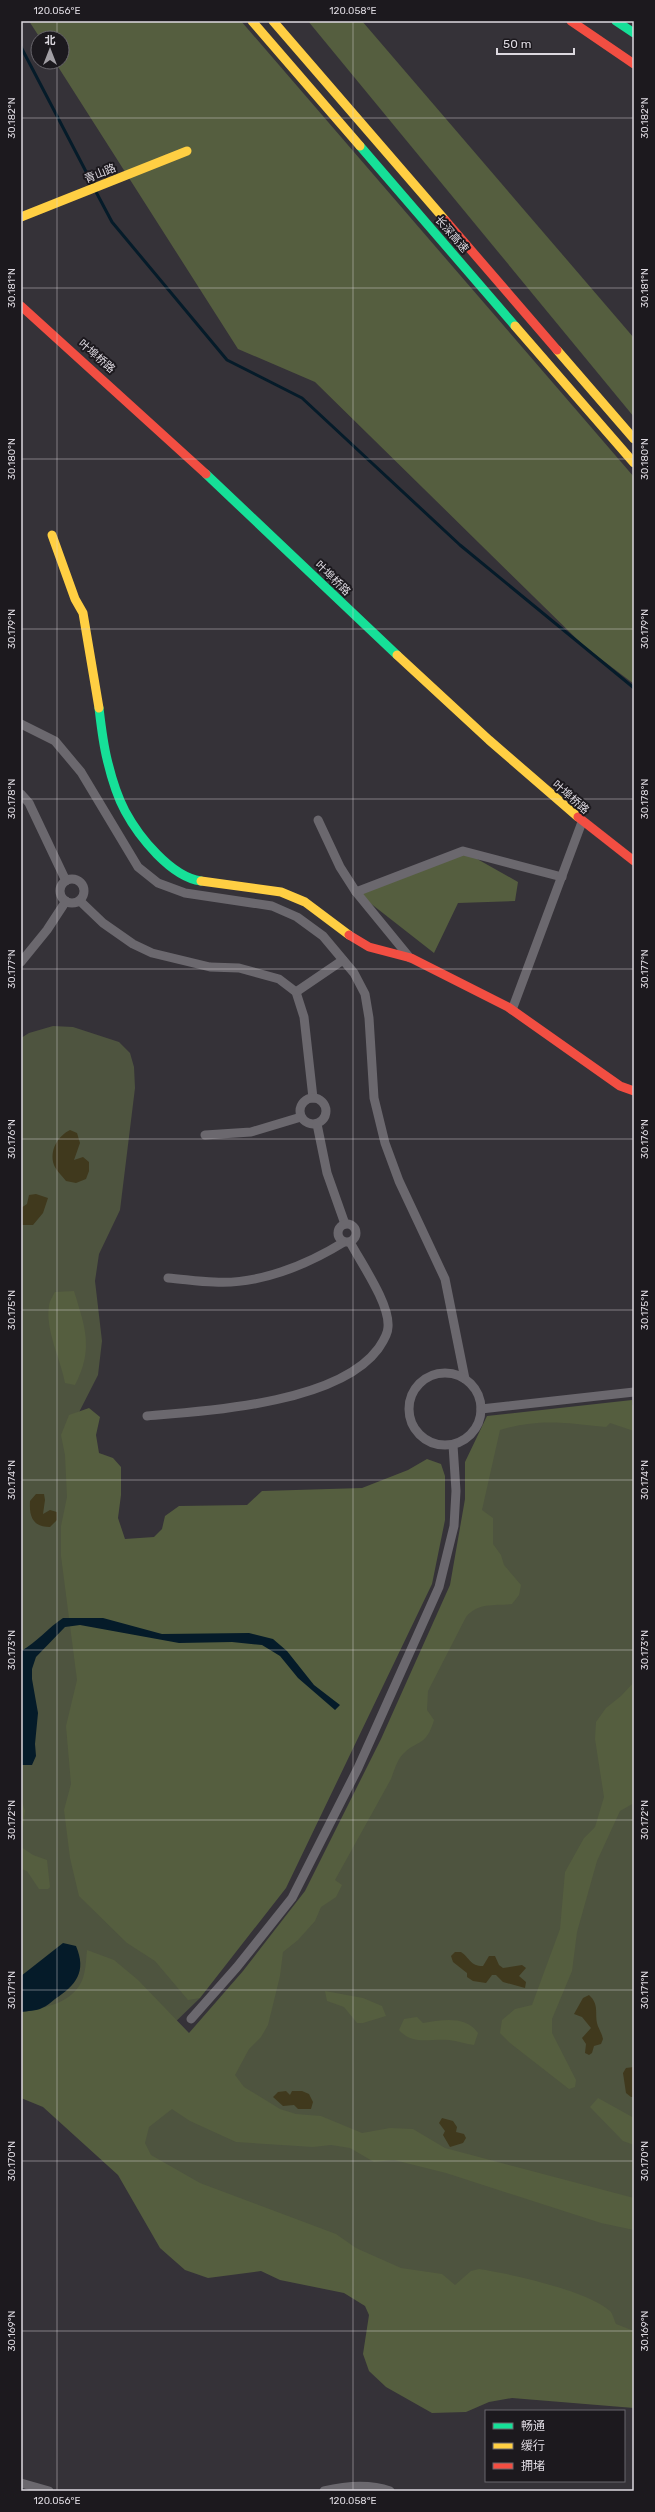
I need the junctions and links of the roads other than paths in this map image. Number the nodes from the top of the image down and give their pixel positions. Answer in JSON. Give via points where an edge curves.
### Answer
{"nodes":[{"id":1,"x":252,"y":21,"type":"edge"},
{"id":2,"x":273,"y":21,"type":"edge"},
{"id":3,"x":571,"y":21,"type":"edge"},
{"id":4,"x":616,"y":21,"type":"edge"},
{"id":5,"x":634,"y":33,"type":"edge"},
{"id":6,"x":634,"y":64,"type":"edge"},
{"id":7,"x":187,"y":151,"type":"dead end"},
{"id":8,"x":21,"y":217,"type":"edge"},
{"id":9,"x":21,"y":306,"type":"edge"},
{"id":10,"x":634,"y":439,"type":"edge"},
{"id":11,"x":634,"y":463,"type":"edge"},
{"id":12,"x":52,"y":535,"type":"dead end"},
{"id":13,"x":21,"y":724,"type":"edge"},
{"id":14,"x":21,"y":794,"type":"edge"},
{"id":15,"x":318,"y":820,"type":"dead end"},
{"id":16,"x":582,"y":822,"type":"junction"},
{"id":17,"x":634,"y":861,"type":"edge"},
{"id":18,"x":562,"y":877,"type":"junction"},
{"id":19,"x":66,"y":881,"type":"junction"},
{"id":20,"x":356,"y":892,"type":"junction"},
{"id":21,"x":66,"y":901,"type":"junction"},
{"id":22,"x":80,"y":901,"type":"junction"},
{"id":23,"x":411,"y":958,"type":"junction"},
{"id":24,"x":343,"y":960,"type":"junction"},
{"id":25,"x":21,"y":962,"type":"edge"},
{"id":26,"x":296,"y":992,"type":"junction"},
{"id":27,"x":512,"y":1010,"type":"junction"},
{"id":28,"x":634,"y":1091,"type":"edge"},
{"id":29,"x":313,"y":1098,"type":"junction"},
{"id":30,"x":301,"y":1117,"type":"junction"},
{"id":31,"x":316,"y":1124,"type":"junction"},
{"id":32,"x":205,"y":1135,"type":"dead end"},
{"id":33,"x":345,"y":1224,"type":"junction"},
{"id":34,"x":347,"y":1242,"type":"junction"},
{"id":35,"x":168,"y":1278,"type":"dead end"},
{"id":36,"x":465,"y":1379,"type":"junction"},
{"id":37,"x":634,"y":1392,"type":"edge"},
{"id":38,"x":481,"y":1409,"type":"junction"},
{"id":39,"x":147,"y":1416,"type":"dead end"},
{"id":40,"x":453,"y":1445,"type":"junction"},
{"id":41,"x":191,"y":2019,"type":"dead end"},
{"id":42,"x":21,"y":2482,"type":"edge"},
{"id":43,"x":49,"y":2491,"type":"edge"},
{"id":44,"x":324,"y":2491,"type":"edge"},
{"id":45,"x":390,"y":2491,"type":"edge"}],
"edges":[{"from":1,"to":11,"type":"main road","name":"长深高速"},
{"from":2,"to":10,"type":"main road","name":"长深高速"},
{"from":3,"to":6,"type":"main road"},
{"from":4,"to":5,"type":"main road"},
{"from":7,"to":8,"type":"main road","name":"青山路"},
{"from":9,"to":16,"type":"main road","name":"叶埠桥路","via":[[116,389],[456,712]]},
{"from":12,"to":23,"type":"main road","via":[[75,599],[83,613],[106,759],[125,811],[156,852],[176,873],[191,880],[281,892],[305,902],[369,947]]},
{"from":13,"to":24,"type":"street","via":[[35,730],[59,747],[81,772],[138,867],[158,883],[185,893],[272,906],[296,917],[323,936]]},
{"from":14,"to":19,"type":"street","via":[[29,803]]},
{"from":15,"to":20,"type":"street","via":[[340,867]]},
{"from":16,"to":17,"type":"main road","name":"叶埠桥路"},
{"from":16,"to":18,"type":"street"},
{"from":18,"to":20,"type":"street","via":[[463,851]]},
{"from":18,"to":27,"type":"street"},
{"from":19,"to":21,"type":"street","via":[[60,891]]},
{"from":19,"to":22,"type":"street","via":[[73,879],[81,882],[84,890]]},
{"from":20,"to":23,"type":"street"},
{"from":21,"to":22,"type":"street"},
{"from":21,"to":25,"type":"street"},
{"from":22,"to":26,"type":"street","via":[[109,928],[152,953],[210,968],[240,968],[279,979]]},
{"from":23,"to":27,"type":"main road"},
{"from":24,"to":26,"type":"street"},
{"from":24,"to":36,"type":"street","via":[[354,973],[365,994],[374,1098],[384,1143],[445,1279]]},
{"from":26,"to":29,"type":"street","via":[[304,1017]]},
{"from":27,"to":28,"type":"main road","via":[[620,1086]]},
{"from":29,"to":30,"type":"street","via":[[302,1104]]},
{"from":29,"to":31,"type":"street","via":[[324,1103],[327,1112],[324,1120]]},
{"from":30,"to":31,"type":"street","via":[[308,1123]]},
{"from":30,"to":32,"type":"street","via":[[250,1132]]},
{"from":31,"to":33,"type":"street","via":[[327,1173]]},
{"from":33,"to":34,"type":"street","via":[[337,1232],[339,1238]]},
{"from":33,"to":34,"type":"street","via":[[351,1224],[356,1229],[356,1235]]},
{"from":34,"to":35,"type":"street","via":[[282,1272],[249,1279],[215,1282]]},
{"from":34,"to":39,"type":"street","via":[[382,1301],[387,1316],[386,1334],[373,1355],[357,1368],[306,1392],[270,1401],[207,1411]]},
{"from":36,"to":38,"type":"street","via":[[479,1397]]},
{"from":36,"to":40,"type":"street","via":[[454,1374],[442,1373],[431,1376],[413,1391],[409,1402],[408,1414],[419,1435],[429,1442]]},
{"from":37,"to":38,"type":"street"},
{"from":38,"to":40,"type":"street","via":[[479,1421],[473,1432]]},
{"from":40,"to":41,"type":"street","via":[[456,1491],[454,1526],[439,1587],[358,1768],[292,1898]]},
{"from":42,"to":43,"type":"street"},
{"from":44,"to":45,"type":"street","via":[[341,2487],[380,2488]]}]}
